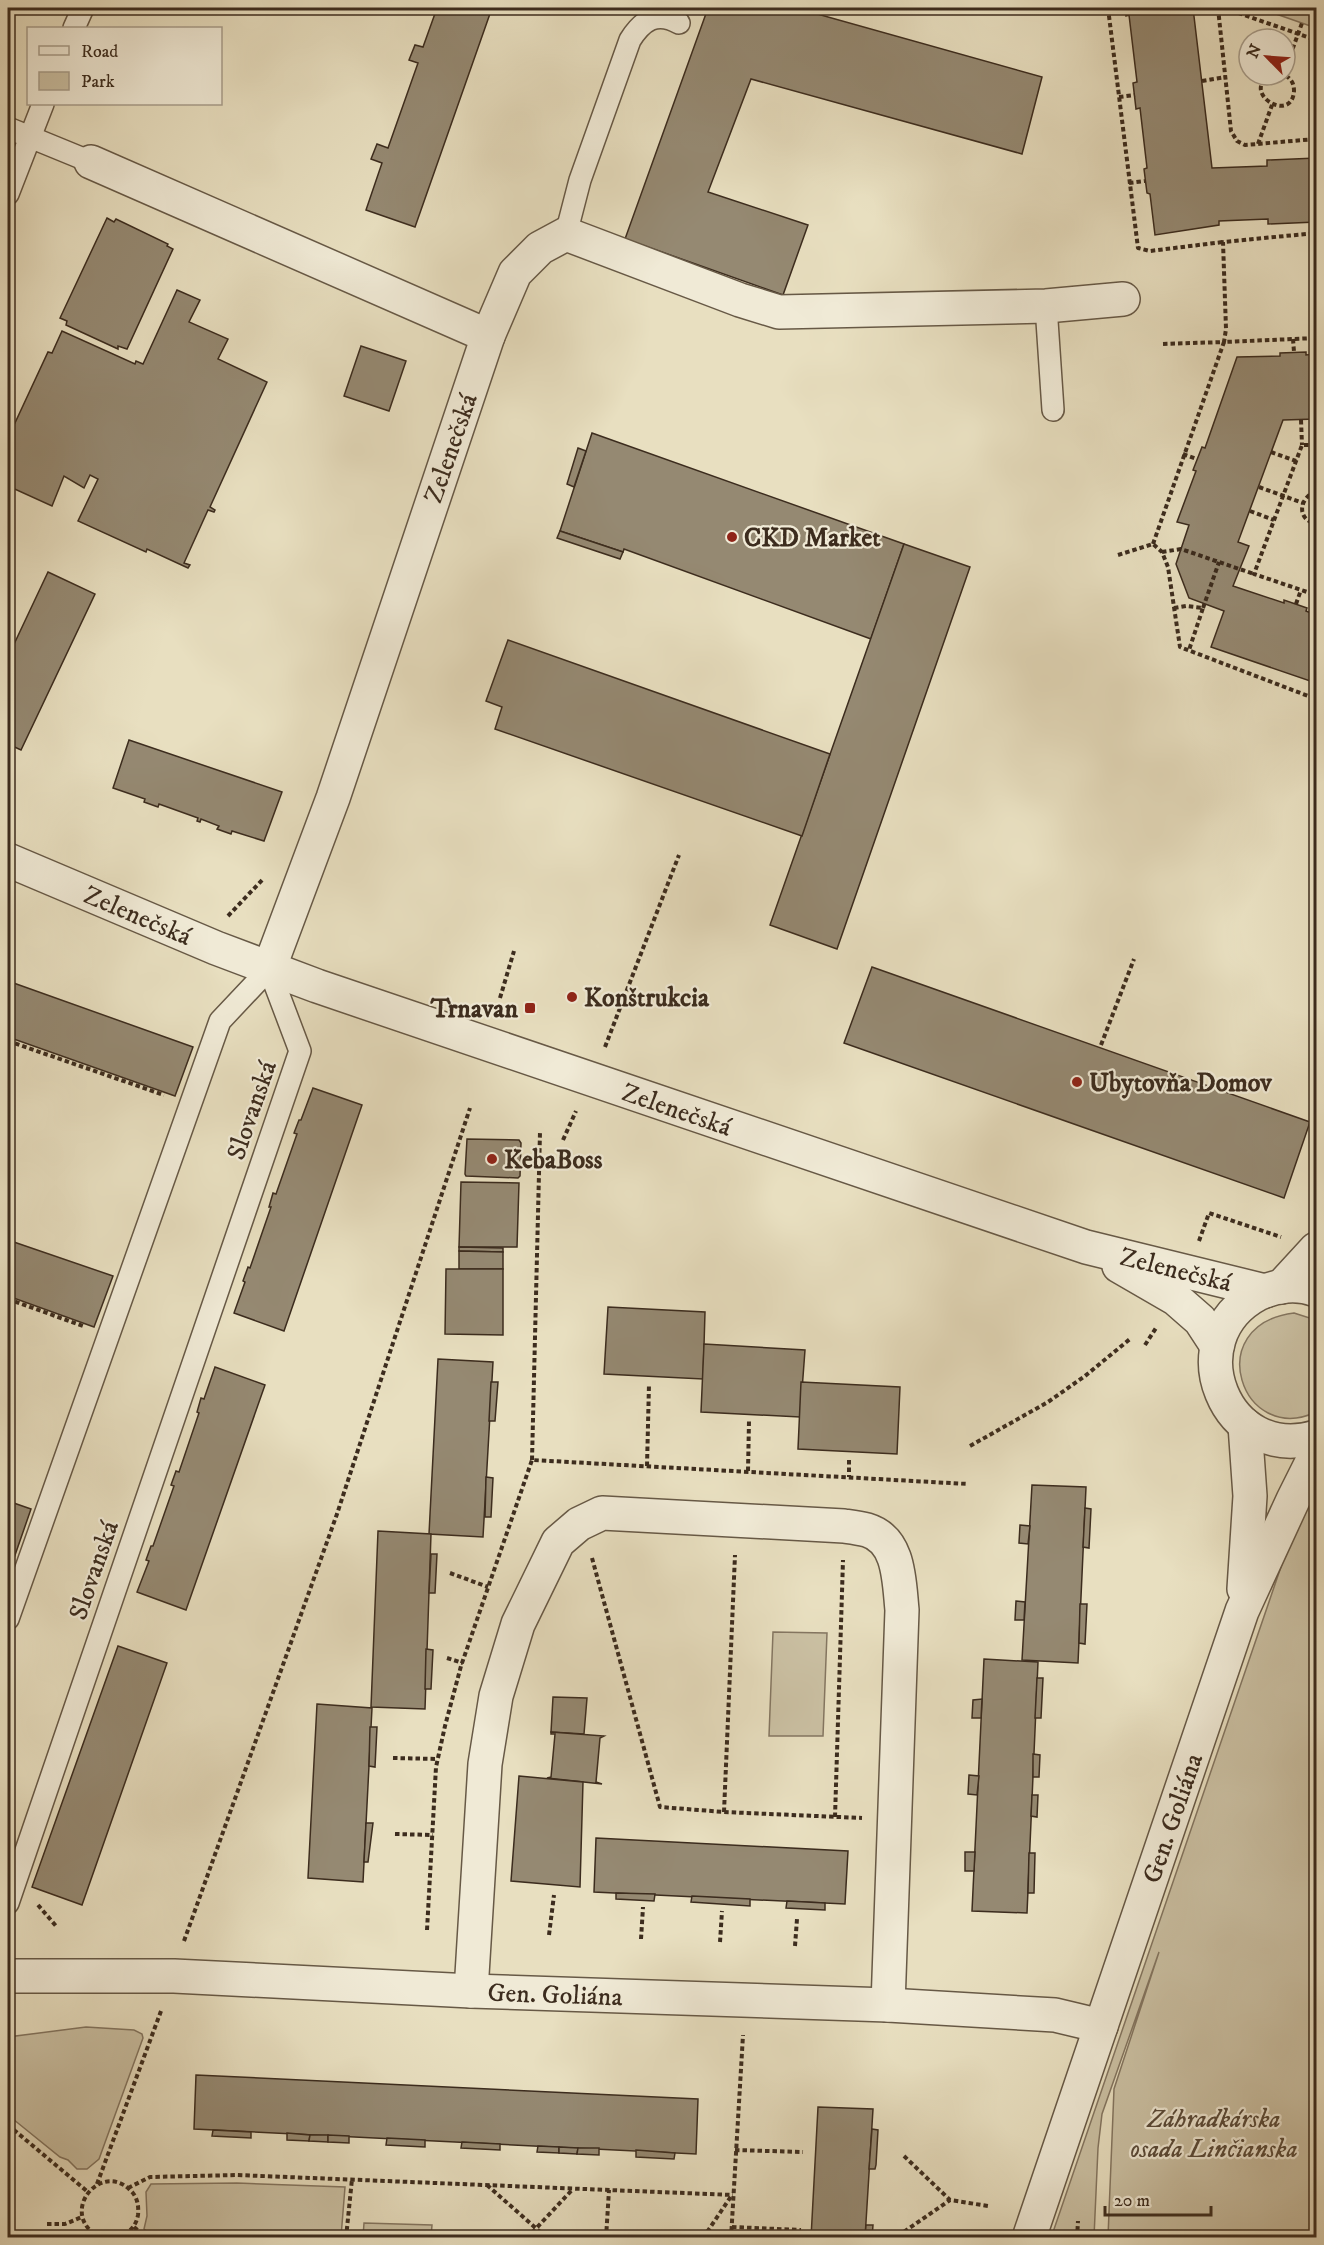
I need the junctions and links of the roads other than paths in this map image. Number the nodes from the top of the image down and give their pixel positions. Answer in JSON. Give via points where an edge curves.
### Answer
{"nodes":[{"id":1,"x":83,"y":8,"type":"edge"},
{"id":2,"x":679,"y":23,"type":"dead end"},
{"id":3,"x":74,"y":27,"type":"edge"},
{"id":4,"x":43,"y":105,"type":"edge"},
{"id":5,"x":8,"y":128,"type":"edge"},
{"id":6,"x":29,"y":137,"type":"junction"},
{"id":7,"x":91,"y":162,"type":"joint"},
{"id":8,"x":8,"y":194,"type":"edge"},
{"id":9,"x":566,"y":234,"type":"junction"},
{"id":10,"x":1123,"y":299,"type":"dead end"},
{"id":11,"x":1046,"y":306,"type":"junction"},
{"id":12,"x":488,"y":336,"type":"junction"},
{"id":13,"x":1053,"y":410,"type":"dead end"},
{"id":14,"x":8,"y":860,"type":"edge"},
{"id":15,"x":269,"y":969,"type":"junction"},
{"id":16,"x":1304,"y":1245,"type":"edge"},
{"id":17,"x":1086,"y":1247,"type":"junction"},
{"id":18,"x":1273,"y":1289,"type":"junction"},
{"id":19,"x":1317,"y":1290,"type":"edge"},
{"id":20,"x":1217,"y":1346,"type":"junction"},
{"id":21,"x":1245,"y":1425,"type":"junction"},
{"id":22,"x":1317,"y":1437,"type":"edge"},
{"id":23,"x":1317,"y":1454,"type":"edge"},
{"id":24,"x":1242,"y":1611,"type":"junction"},
{"id":25,"x":8,"y":1619,"type":"edge"},
{"id":26,"x":8,"y":1903,"type":"edge"},
{"id":27,"x":8,"y":1976,"type":"edge"},
{"id":28,"x":471,"y":1991,"type":"junction"},
{"id":29,"x":888,"y":2005,"type":"junction"},
{"id":30,"x":1101,"y":2026,"type":"junction"},
{"id":31,"x":1029,"y":2238,"type":"edge"}],
"edges":[{"from":1,"to":3,"type":"lane"},
{"from":2,"to":9,"type":"lane","via":[[671,18],[653,18],[640,25],[630,40],[580,180]]},
{"from":4,"to":6,"type":"lane"},
{"from":5,"to":6,"type":"lane"},
{"from":6,"to":7,"type":"lane"},
{"from":6,"to":8,"type":"lane"},
{"from":7,"to":12,"type":"street"},
{"from":9,"to":11,"type":"street","via":[[779,312]]},
{"from":9,"to":12,"type":"street","name":"Zelenečská","via":[[540,248],[515,273]]},
{"from":10,"to":11,"type":"street"},
{"from":11,"to":13,"type":"lane"},
{"from":12,"to":15,"type":"street","name":"Zelenečská","via":[[333,798]]},
{"from":14,"to":15,"type":"street","name":"Zelenečská"},
{"from":15,"to":17,"type":"street","name":"Zelenečská"},
{"from":15,"to":25,"type":"lane","via":[[220,1021]]},
{"from":15,"to":26,"type":"lane","name":"Slovanská","via":[[300,1051]]},
{"from":16,"to":18,"type":"street"},
{"from":17,"to":18,"type":"street","name":"Zelenečská"},
{"from":17,"to":20,"type":"street","name":"Zelenečská","via":[[1176,1299],[1200,1320]]},
{"from":18,"to":19,"type":"street","name":"Zelenečská","via":[[1297,1286]]},
{"from":18,"to":20,"type":"street","name":"Zelenečská","via":[[1249,1299],[1234,1312]]},
{"from":20,"to":21,"type":"street","name":"Zelenečská","via":[[1215,1361],[1220,1389],[1234,1415]]},
{"from":21,"to":22,"type":"street","name":"Zelenečská","via":[[1285,1441]]},
{"from":21,"to":24,"type":"street","name":"Gen. Goliána","via":[[1250,1496]]},
{"from":23,"to":24,"type":"street","name":"Gen. Goliána"},
{"from":24,"to":30,"type":"street","name":"Gen. Goliána"},
{"from":27,"to":28,"type":"street","name":"Gen. Goliána","via":[[174,1976]]},
{"from":28,"to":29,"type":"street","name":"Gen. Goliána"},
{"from":28,"to":29,"type":"street","via":[[485,1764],[496,1696],[518,1624],[558,1542],[582,1522],[602,1512],[843,1526],[869,1531],[888,1543],[898,1568],[902,1610]]},
{"from":29,"to":30,"type":"street","name":"Gen. Goliána","via":[[1055,2015]]},
{"from":30,"to":31,"type":"street","name":"Gen. Goliána"}]}
